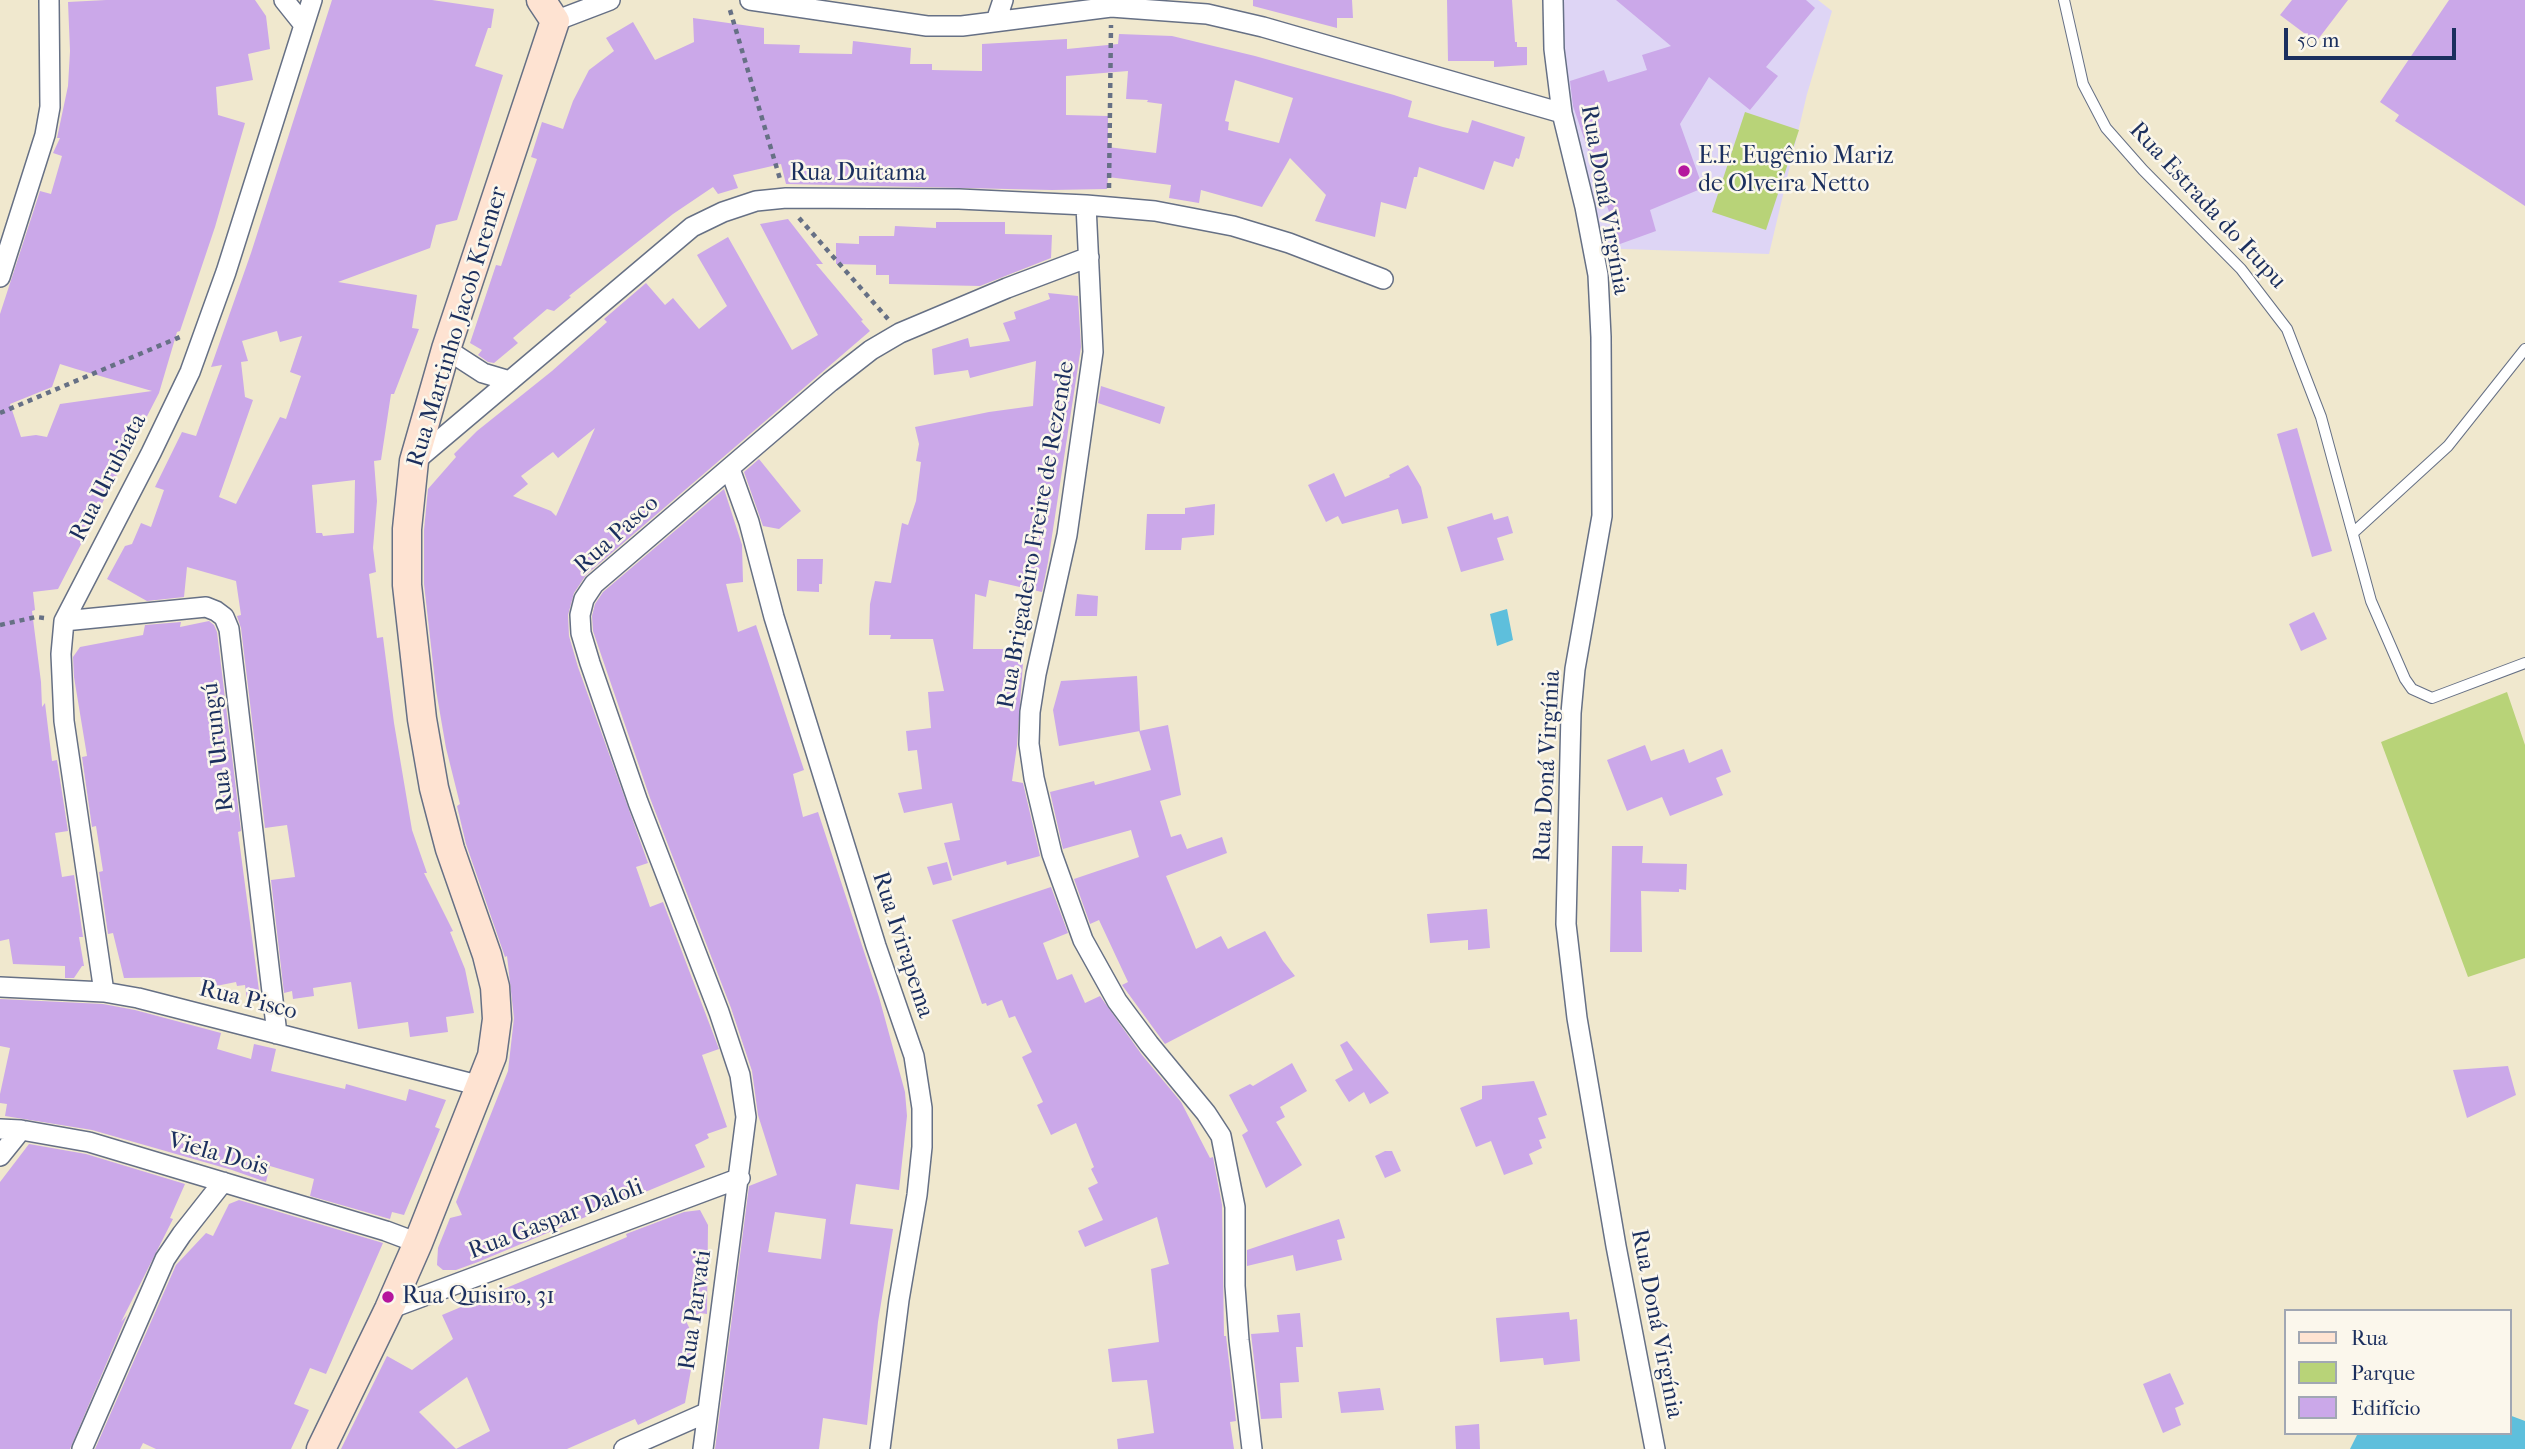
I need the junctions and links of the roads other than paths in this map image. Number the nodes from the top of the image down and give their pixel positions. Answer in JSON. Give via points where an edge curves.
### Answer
{"nodes":[{"id":1,"x":32,"y":0,"type":"edge"},
{"id":2,"x":49,"y":0,"type":"edge"},
{"id":3,"x":284,"y":0,"type":"edge"},
{"id":4,"x":313,"y":0,"type":"edge"},
{"id":5,"x":610,"y":0,"type":"edge"},
{"id":6,"x":750,"y":0,"type":"edge"},
{"id":7,"x":1003,"y":0,"type":"edge"},
{"id":8,"x":1553,"y":0,"type":"edge"},
{"id":9,"x":2064,"y":0,"type":"edge"},
{"id":10,"x":548,"y":10,"type":"edge"},
{"id":11,"x":996,"y":21,"type":"junction"},
{"id":12,"x":304,"y":26,"type":"junction"},
{"id":13,"x":50,"y":28,"type":"junction"},
{"id":14,"x":1562,"y":113,"type":"junction"},
{"id":15,"x":1086,"y":205,"type":"junction"},
{"id":16,"x":1089,"y":257,"type":"junction"},
{"id":17,"x":0,"y":277,"type":"edge"},
{"id":18,"x":1383,"y":279,"type":"dead end"},
{"id":19,"x":446,"y":349,"type":"junction"},
{"id":20,"x":2525,"y":349,"type":"edge"},
{"id":21,"x":510,"y":381,"type":"junction"},
{"id":22,"x":414,"y":461,"type":"junction"},
{"id":23,"x":730,"y":469,"type":"junction"},
{"id":24,"x":2354,"y":532,"type":"junction"},
{"id":25,"x":64,"y":621,"type":"junction"},
{"id":26,"x":2525,"y":663,"type":"edge"},
{"id":27,"x":0,"y":987,"type":"edge"},
{"id":28,"x":104,"y":992,"type":"junction"},
{"id":29,"x":277,"y":1034,"type":"junction"},
{"id":30,"x":481,"y":1086,"type":"junction"},
{"id":31,"x":0,"y":1129,"type":"edge"},
{"id":32,"x":21,"y":1130,"type":"junction"},
{"id":33,"x":0,"y":1156,"type":"edge"},
{"id":34,"x":740,"y":1178,"type":"junction"},
{"id":35,"x":223,"y":1182,"type":"junction"},
{"id":36,"x":418,"y":1243,"type":"junction"},
{"id":37,"x":389,"y":1309,"type":"junction"},
{"id":38,"x":706,"y":1413,"type":"junction"},
{"id":39,"x":82,"y":1449,"type":"edge"},
{"id":40,"x":321,"y":1449,"type":"edge"},
{"id":41,"x":624,"y":1449,"type":"edge"},
{"id":42,"x":703,"y":1449,"type":"edge"},
{"id":43,"x":880,"y":1449,"type":"edge"},
{"id":44,"x":1252,"y":1449,"type":"edge"},
{"id":45,"x":1655,"y":1449,"type":"edge"}],
"edges":[{"from":1,"to":13,"type":"street"},
{"from":2,"to":13,"type":"street"},
{"from":3,"to":12,"type":"street"},
{"from":4,"to":12,"type":"street","name":"Rua Urubiata"},
{"from":5,"to":10,"type":"street"},
{"from":6,"to":11,"type":"street","via":[[927,26]]},
{"from":7,"to":11,"type":"street"},
{"from":8,"to":14,"type":"street","name":"Rua Doná Virgínia"},
{"from":9,"to":24,"type":"lane","name":"Rua Estrada do Itupu","via":[[2083,84],[2106,128],[2241,269],[2287,329],[2321,417]]},
{"from":10,"to":19,"type":"street","name":"Rua Martinho Jacob Kremer"},
{"from":11,"to":14,"type":"street","via":[[1111,7],[1207,14]]},
{"from":12,"to":25,"type":"street","name":"Rua Urubiata","via":[[190,372]]},
{"from":13,"to":17,"type":"street","via":[[46,135]]},
{"from":14,"to":45,"type":"street","name":"Rua Doná Virgínia","via":[[1598,275],[1602,516],[1571,713],[1566,924],[1611,1219]]},
{"from":15,"to":16,"type":"street","name":"Rua Brigadeiro Freire de Rezende"},
{"from":15,"to":18,"type":"street","name":"Rua Duitama","via":[[1155,211],[1233,226]]},
{"from":15,"to":21,"type":"street","name":"Rua Duitama","via":[[786,198],[745,205],[692,227]]},
{"from":16,"to":23,"type":"street","name":"Rua Pasco","via":[[900,333],[871,350]]},
{"from":16,"to":44,"type":"street","name":"Rua Brigadeiro Freire de Rezende","via":[[1093,352],[1067,535],[1035,674],[1030,755],[1052,853],[1083,940],[1117,1001],[1221,1136],[1235,1207],[1239,1340]]},
{"from":19,"to":21,"type":"street","via":[[483,373]]},
{"from":19,"to":22,"type":"street","name":"Rua Martinho Jacob Kremer"},
{"from":20,"to":24,"type":"lane","via":[[2448,446]]},
{"from":21,"to":22,"type":"street","name":"Rua Duitama"},
{"from":22,"to":30,"type":"street","name":"Rua Martinho Jacob Kremer","via":[[407,585],[422,719],[437,801],[495,987],[492,1056]]},
{"from":23,"to":34,"type":"street","name":"Rua Pasco","via":[[594,584],[580,615],[590,663],[638,802],[740,1074],[746,1117]]},
{"from":23,"to":43,"type":"street","name":"Rua Ivirapema","via":[[914,1056],[922,1108],[917,1195]]},
{"from":24,"to":26,"type":"lane","name":"Rua Estrada do Itupu","via":[[2371,601],[2412,689],[2432,698]]},
{"from":25,"to":28,"type":"street","name":"Rua Urubiata","via":[[64,721]]},
{"from":25,"to":29,"type":"street","name":"Rua Urungú","via":[[206,607],[224,617]]},
{"from":27,"to":28,"type":"street","name":"Rua Pisco"},
{"from":28,"to":29,"type":"street","name":"Rua Pisco"},
{"from":29,"to":30,"type":"street","name":"Rua Pisco"},
{"from":30,"to":36,"type":"street","name":"Rua Martinho Jacob Kremer"},
{"from":31,"to":32,"type":"street","name":"Viela Dois"},
{"from":32,"to":33,"type":"street"},
{"from":32,"to":35,"type":"street","name":"Viela Dois","via":[[89,1142]]},
{"from":34,"to":37,"type":"street","name":"Rua Gaspar Daloli"},
{"from":34,"to":38,"type":"street","name":"Rua Parvati"},
{"from":35,"to":36,"type":"street","name":"Viela Dois"},
{"from":35,"to":39,"type":"street","via":[[166,1259]]},
{"from":36,"to":37,"type":"street","name":"Rua Martinho Jacob Kremer"},
{"from":37,"to":40,"type":"street","name":"Rua Martinho Jacob Kremer"},
{"from":38,"to":41,"type":"street"},
{"from":38,"to":42,"type":"street","name":"Rua Parvati"}]}
